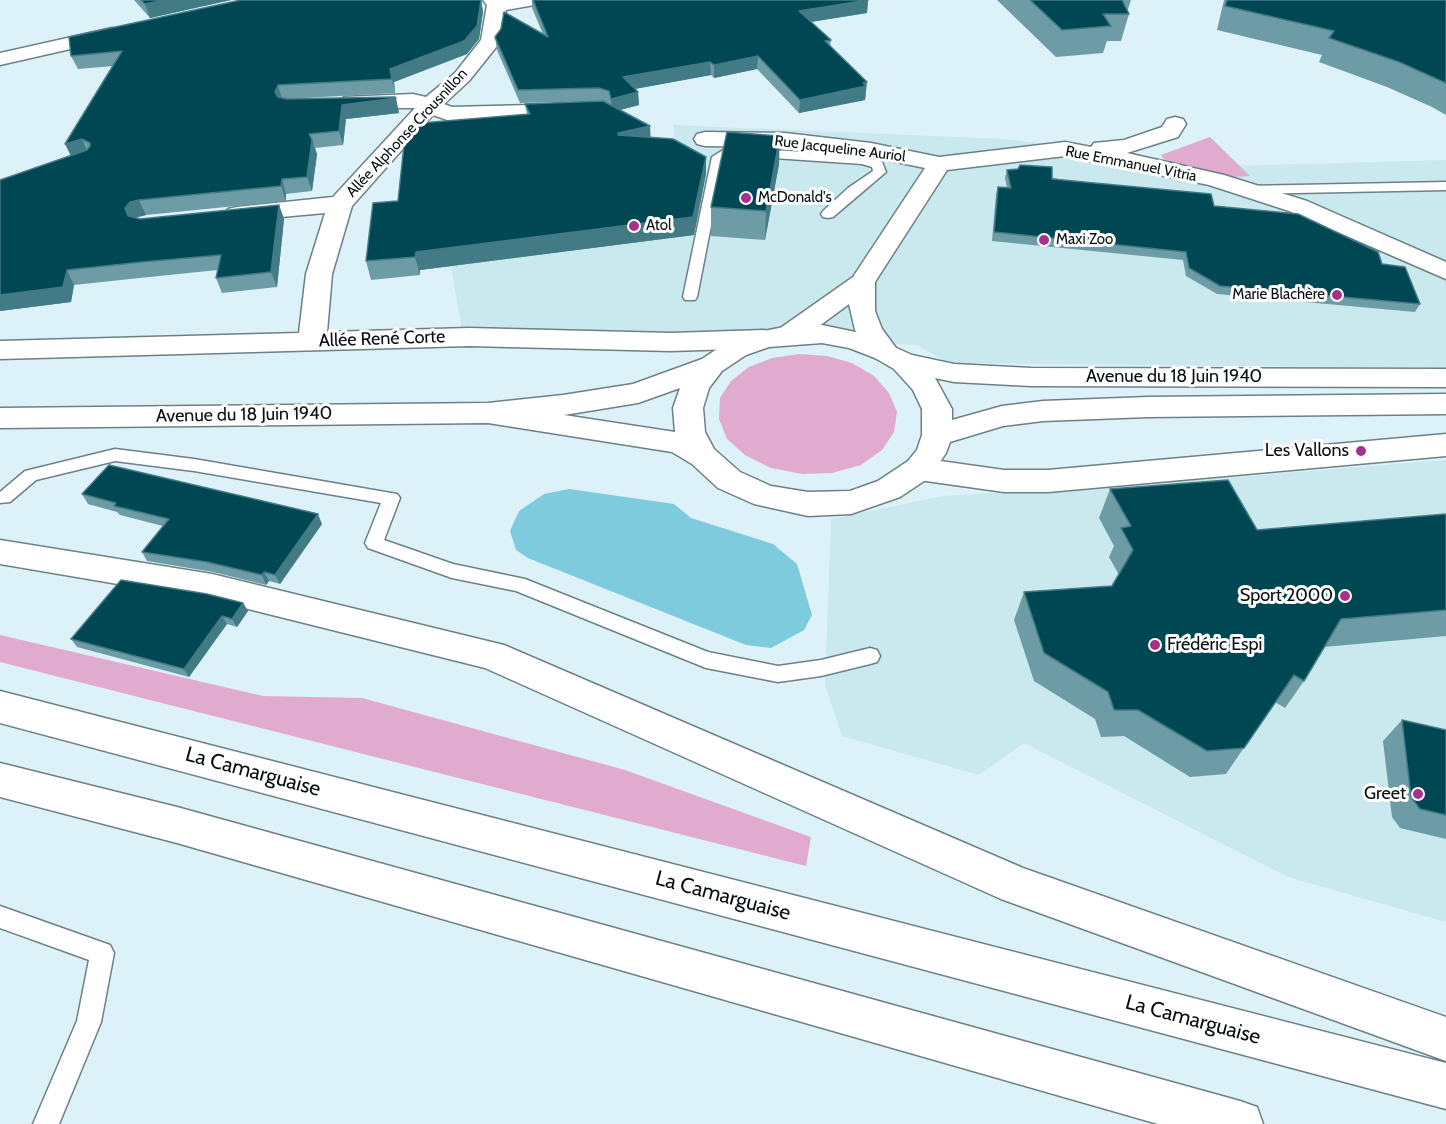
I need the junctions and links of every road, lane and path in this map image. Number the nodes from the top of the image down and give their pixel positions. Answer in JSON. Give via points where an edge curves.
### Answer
{"nodes":[{"id":1,"x":533,"y":0,"type":"edge"},
{"id":2,"x":495,"y":3,"type":"edge"},
{"id":3,"x":129,"y":30,"type":"edge"},
{"id":4,"x":0,"y":59,"type":"edge"},
{"id":5,"x":336,"y":103,"type":"edge"},
{"id":6,"x":429,"y":107,"type":"junction"},
{"id":7,"x":588,"y":110,"type":"edge"},
{"id":8,"x":1175,"y":124,"type":"dead end"},
{"id":9,"x":705,"y":139,"type":"dead end"},
{"id":10,"x":1065,"y":150,"type":"junction"},
{"id":11,"x":939,"y":164,"type":"junction"},
{"id":12,"x":1446,"y":186,"type":"edge"},
{"id":13,"x":1246,"y":190,"type":"junction"},
{"id":14,"x":340,"y":204,"type":"junction"},
{"id":15,"x":828,"y":214,"type":"dead end"},
{"id":16,"x":214,"y":217,"type":"edge"},
{"id":17,"x":1437,"y":268,"type":"edge"},
{"id":18,"x":862,"y":282,"type":"junction"},
{"id":19,"x":690,"y":297,"type":"dead end"},
{"id":20,"x":777,"y":337,"type":"junction"},
{"id":21,"x":312,"y":342,"type":"junction"},
{"id":22,"x":0,"y":350,"type":"edge"},
{"id":23,"x":894,"y":358,"type":"junction"},
{"id":24,"x":712,"y":365,"type":"junction"},
{"id":25,"x":1446,"y":378,"type":"edge"},
{"id":26,"x":1446,"y":404,"type":"edge"},
{"id":27,"x":488,"y":412,"type":"junction"},
{"id":28,"x":0,"y":418,"type":"edge"},
{"id":29,"x":937,"y":435,"type":"junction"},
{"id":30,"x":1446,"y":445,"type":"edge"},
{"id":31,"x":703,"y":456,"type":"junction"},
{"id":32,"x":919,"y":469,"type":"junction"},
{"id":33,"x":3,"y":498,"type":"dead end"},
{"id":34,"x":0,"y":552,"type":"edge"},
{"id":35,"x":870,"y":656,"type":"dead end"},
{"id":36,"x":0,"y":707,"type":"edge"},
{"id":37,"x":0,"y":780,"type":"edge"},
{"id":38,"x":0,"y":917,"type":"edge"},
{"id":39,"x":1446,"y":1039,"type":"edge"},
{"id":40,"x":1446,"y":1086,"type":"edge"},
{"id":41,"x":46,"y":1124,"type":"edge"},
{"id":42,"x":1240,"y":1124,"type":"edge"}],
"edges":[{"from":1,"to":2,"type":"main road"},
{"from":2,"to":6,"type":"main road","name":"Allée Alphonse Crousnillon","via":[[491,41],[462,77]]},
{"from":3,"to":4,"type":"main road"},
{"from":5,"to":6,"type":"main road","via":[[413,100]]},
{"from":6,"to":7,"type":"main road","via":[[450,114]]},
{"from":6,"to":14,"type":"main road","name":"Allée Alphonse Crousnillon"},
{"from":8,"to":10,"type":"main road","via":[[1170,132],[1126,147]]},
{"from":9,"to":11,"type":"main road","name":"Rue Jacqueline Auriol","via":[[785,140],[871,150]]},
{"from":10,"to":11,"type":"main road","name":"Rue Emmanuel Vitria"},
{"from":10,"to":13,"type":"main road","name":"Rue Emmanuel Vitria","via":[[1147,164]]},
{"from":11,"to":18,"type":"main road"},
{"from":12,"to":13,"type":"lane"},
{"from":13,"to":17,"type":"main road","name":"Rue Emmanuel Vitria","via":[[1298,206]]},
{"from":14,"to":16,"type":"main road"},
{"from":14,"to":21,"type":"main road","name":"Allée Alphonse Crousnillon","via":[[319,274]]},
{"from":15,"to":19,"type":"lane","via":[[880,172],[878,165],[864,160],[728,151],[717,157]]},
{"from":18,"to":20,"type":"main road"},
{"from":18,"to":23,"type":"main road","via":[[862,311],[869,330]]},
{"from":20,"to":21,"type":"main road","name":"Allée René Corte","via":[[671,342],[469,337]]},
{"from":20,"to":23,"type":"main road","name":"Avenue du 18 Juin 1940","via":[[822,334],[855,340]]},
{"from":20,"to":24,"type":"main road","name":"Avenue du 18 Juin 1940","via":[[736,349]]},
{"from":21,"to":22,"type":"main road","name":"Allée René Corte"},
{"from":23,"to":25,"type":"main road","name":"Avenue du 18 Juin 1940","via":[[954,373],[1031,376]]},
{"from":23,"to":29,"type":"main road","name":"Avenue du 18 Juin 1940","via":[[925,385],[937,409]]},
{"from":24,"to":27,"type":"main road","name":"Avenue du 18 Juin 1940","via":[[638,393]]},
{"from":24,"to":31,"type":"main road","name":"Avenue du 18 Juin 1940","via":[[695,385],[688,408],[690,432]]},
{"from":26,"to":29,"type":"main road","name":"Avenue du 18 Juin 1940","via":[[1043,411],[1002,416]]},
{"from":27,"to":28,"type":"main road","name":"Avenue du 18 Juin 1940"},
{"from":27,"to":31,"type":"main road","name":"Avenue du 18 Juin 1940","via":[[679,443]]},
{"from":29,"to":32,"type":"main road","name":"Avenue du 18 Juin 1940","via":[[931,453]]},
{"from":30,"to":32,"type":"main road","via":[[1048,481],[1004,481]]},
{"from":31,"to":32,"type":"main road","name":"Avenue du 18 Juin 1940","via":[[729,480],[765,496],[808,504],[851,502],[890,489]]},
{"from":33,"to":35,"type":"lane","via":[[31,475],[115,456],[195,465],[391,498],[374,543],[452,571],[519,584],[706,660],[778,674]]},
{"from":34,"to":39,"type":"main road","via":[[212,587],[492,655],[1016,885]]},
{"from":36,"to":40,"type":"main road","name":"La Camarguaise"},
{"from":37,"to":42,"type":"main road","via":[[189,828]]},
{"from":38,"to":41,"type":"lane","via":[[102,953],[89,1022]]}]}
